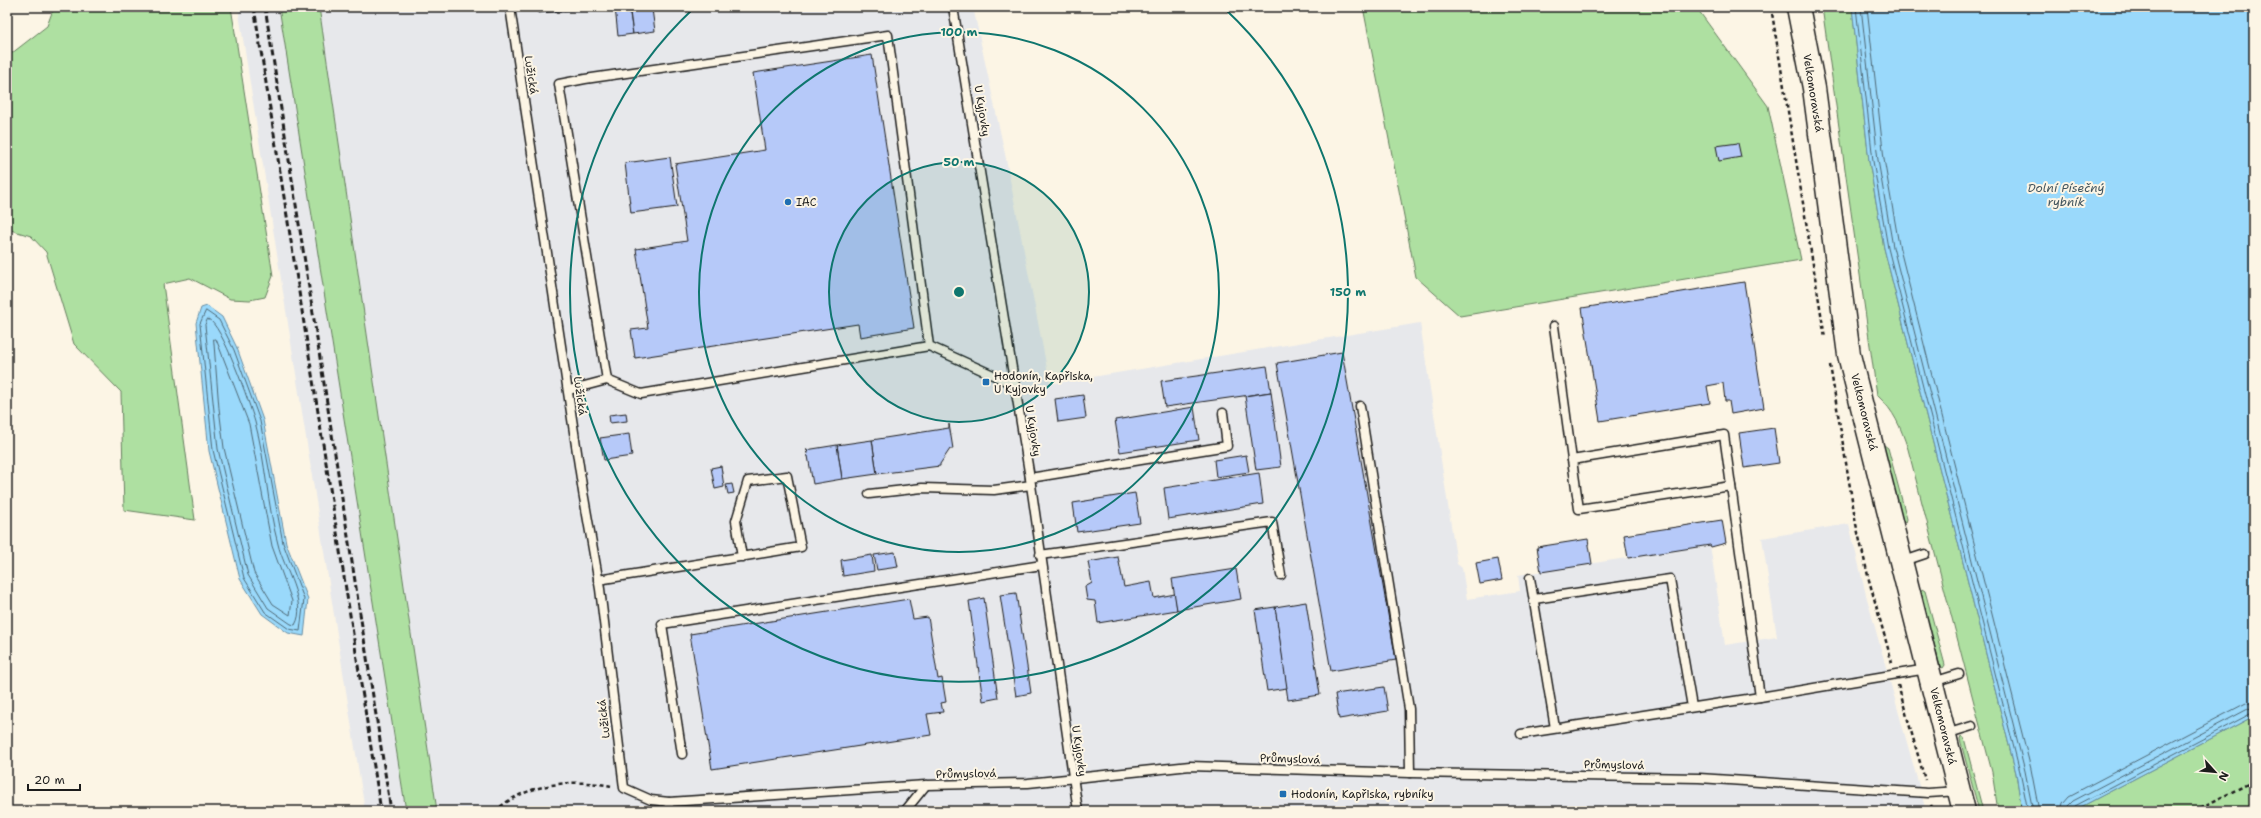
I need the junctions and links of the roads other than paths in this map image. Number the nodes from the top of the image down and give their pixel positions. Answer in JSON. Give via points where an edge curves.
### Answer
{"nodes":[{"id":1,"x":510,"y":7,"type":"edge"},
{"id":2,"x":954,"y":7,"type":"edge"},
{"id":3,"x":1798,"y":7,"type":"edge"},
{"id":4,"x":1554,"y":326,"type":"dead end"},
{"id":5,"x":929,"y":346,"type":"junction"},
{"id":6,"x":606,"y":380,"type":"junction"},
{"id":7,"x":1015,"y":385,"type":"junction"},
{"id":8,"x":569,"y":390,"type":"junction"},
{"id":9,"x":1360,"y":406,"type":"dead end"},
{"id":10,"x":1223,"y":413,"type":"dead end"},
{"id":11,"x":1572,"y":460,"type":"junction"},
{"id":12,"x":1030,"y":481,"type":"junction"},
{"id":13,"x":1731,"y":486,"type":"junction"},
{"id":14,"x":869,"y":494,"type":"dead end"},
{"id":15,"x":1925,"y":554,"type":"dead end"},
{"id":16,"x":1040,"y":555,"type":"junction"},
{"id":17,"x":742,"y":557,"type":"junction"},
{"id":18,"x":1901,"y":562,"type":"junction"},
{"id":19,"x":1042,"y":565,"type":"junction"},
{"id":20,"x":1281,"y":575,"type":"dead end"},
{"id":21,"x":1530,"y":578,"type":"dead end"},
{"id":22,"x":598,"y":580,"type":"junction"},
{"id":23,"x":1534,"y":599,"type":"junction"},
{"id":24,"x":1959,"y":674,"type":"dead end"},
{"id":25,"x":1931,"y":675,"type":"junction"},
{"id":26,"x":1760,"y":697,"type":"junction"},
{"id":27,"x":1692,"y":707,"type":"junction"},
{"id":28,"x":1972,"y":726,"type":"dead end"},
{"id":29,"x":1555,"y":728,"type":"junction"},
{"id":30,"x":1520,"y":734,"type":"dead end"},
{"id":31,"x":1946,"y":735,"type":"junction"},
{"id":32,"x":682,"y":754,"type":"dead end"},
{"id":33,"x":1410,"y":773,"type":"junction"},
{"id":34,"x":1071,"y":778,"type":"junction"},
{"id":35,"x":926,"y":785,"type":"junction"},
{"id":36,"x":624,"y":788,"type":"joint"},
{"id":37,"x":1962,"y":801,"type":"edge"},
{"id":38,"x":669,"y":802,"type":"junction"},
{"id":39,"x":669,"y":811,"type":"edge"},
{"id":40,"x":905,"y":811,"type":"edge"},
{"id":41,"x":1078,"y":811,"type":"edge"}],
"edges":[{"from":1,"to":8,"type":"lane","name":"Lužická"},
{"from":2,"to":7,"type":"lane","name":"U Kyjovky"},
{"from":3,"to":18,"type":"street","name":"Velkomoravská","via":[[1814,88],[1849,355]]},
{"from":4,"to":11,"type":"lane"},
{"from":5,"to":6,"type":"lane","via":[[641,394]]},
{"from":5,"to":6,"type":"lane","via":[[888,35],[560,84]]},
{"from":5,"to":7,"type":"lane"},
{"from":6,"to":8,"type":"lane"},
{"from":7,"to":12,"type":"lane","name":"U Kyjovky"},
{"from":8,"to":22,"type":"lane","name":"Lužická"},
{"from":9,"to":33,"type":"lane","via":[[1410,709]]},
{"from":10,"to":12,"type":"lane","via":[[1227,446]]},
{"from":11,"to":13,"type":"lane","via":[[1579,509]]},
{"from":11,"to":13,"type":"lane","via":[[1724,435]]},
{"from":12,"to":14,"type":"lane","via":[[994,490],[922,488]]},
{"from":12,"to":16,"type":"lane","name":"U Kyjovky"},
{"from":13,"to":26,"type":"lane"},
{"from":15,"to":18,"type":"lane"},
{"from":16,"to":19,"type":"lane","name":"U Kyjovky"},
{"from":16,"to":20,"type":"lane","via":[[1272,522]]},
{"from":17,"to":17,"type":"lane","via":[[801,547],[787,476],[748,480],[736,520]]},
{"from":17,"to":22,"type":"lane"},
{"from":18,"to":25,"type":"street","name":"Velkomoravská"},
{"from":19,"to":32,"type":"lane","via":[[662,624]]},
{"from":19,"to":34,"type":"lane","name":"U Kyjovky"},
{"from":21,"to":23,"type":"lane"},
{"from":22,"to":36,"type":"lane","name":"Lužická"},
{"from":23,"to":27,"type":"lane","via":[[1670,579]]},
{"from":23,"to":29,"type":"lane"},
{"from":24,"to":25,"type":"lane"},
{"from":25,"to":26,"type":"lane"},
{"from":25,"to":31,"type":"street","name":"Velkomoravská"},
{"from":26,"to":27,"type":"lane"},
{"from":27,"to":29,"type":"lane"},
{"from":28,"to":31,"type":"lane"},
{"from":29,"to":30,"type":"lane"},
{"from":31,"to":37,"type":"street","name":"Velkomoravská"},
{"from":33,"to":34,"type":"lane","name":"Průmyslová","via":[[1190,766]]},
{"from":33,"to":37,"type":"lane","name":"Průmyslová","via":[[1699,778],[1928,793]]},
{"from":34,"to":35,"type":"lane","name":"Průmyslová","via":[[1028,783]]},
{"from":34,"to":41,"type":"lane","name":"U Kyjovky"},
{"from":35,"to":38,"type":"lane","name":"Průmyslová"},
{"from":35,"to":40,"type":"lane"},
{"from":36,"to":38,"type":"lane","name":"Průmyslová","via":[[651,800]]},
{"from":38,"to":39,"type":"lane"}]}
